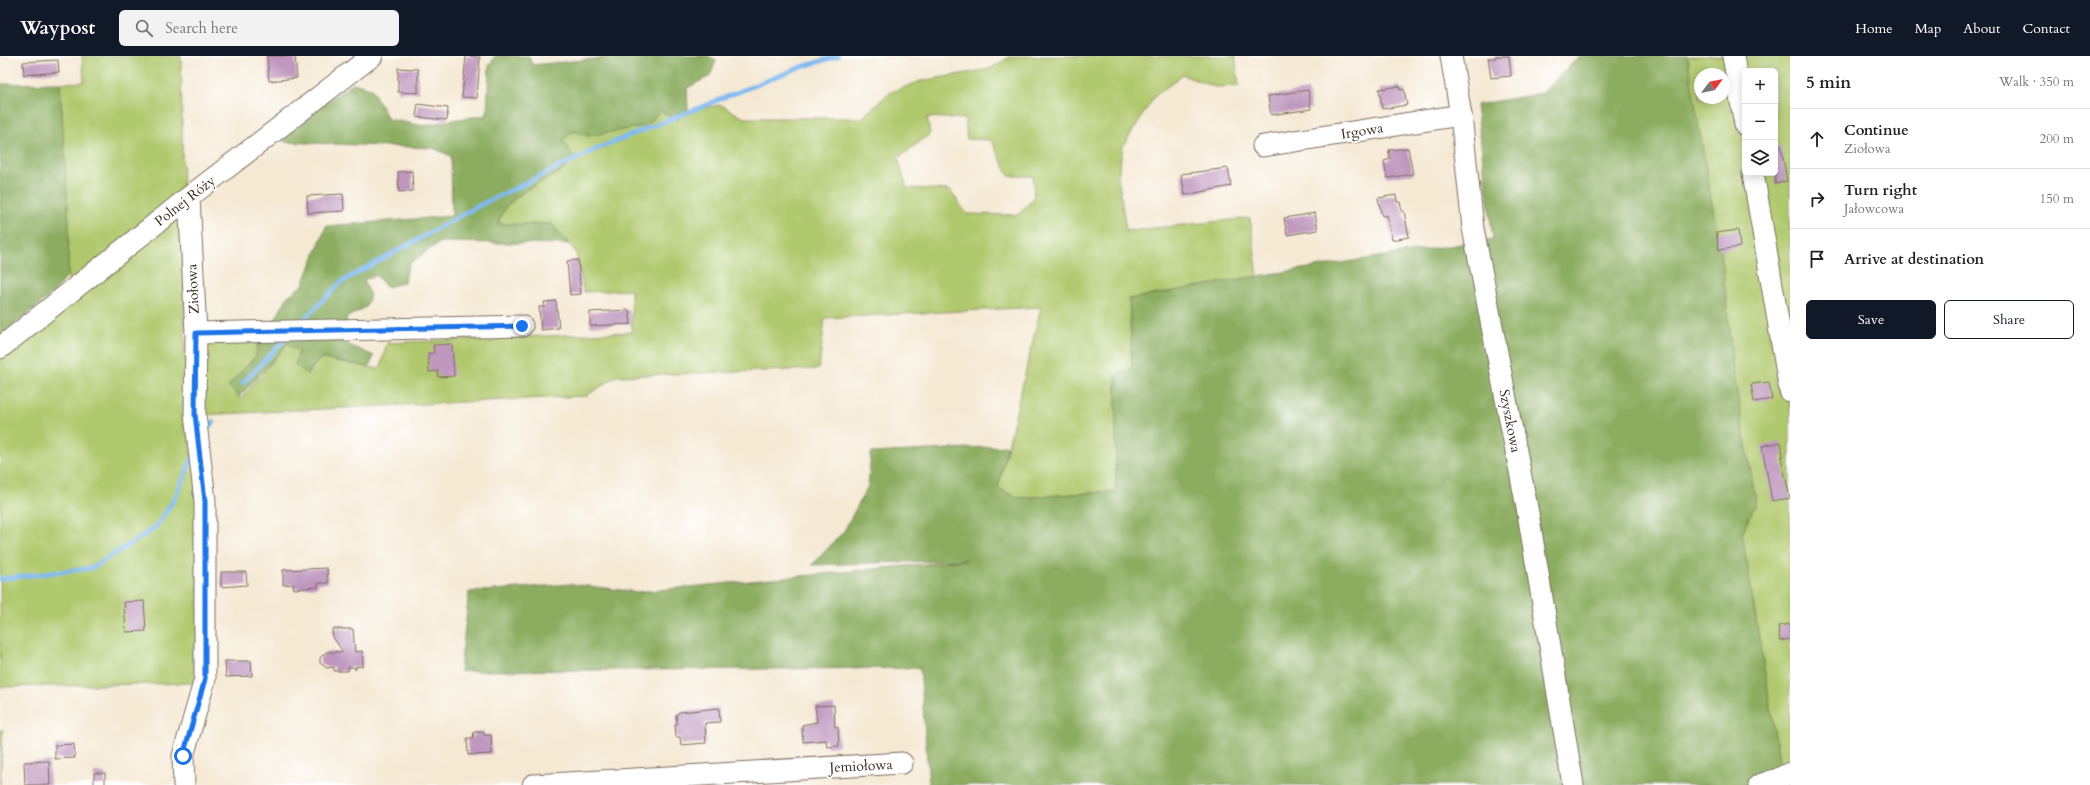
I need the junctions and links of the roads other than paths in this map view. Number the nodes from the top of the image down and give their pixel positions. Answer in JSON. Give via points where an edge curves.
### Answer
{"nodes":[{"id":1,"x":372,"y":56,"type":"edge"},
{"id":2,"x":1451,"y":56,"type":"edge"},
{"id":3,"x":1733,"y":56,"type":"edge"},
{"id":4,"x":1742,"y":108,"type":"edge"},
{"id":5,"x":1461,"y":115,"type":"junction"},
{"id":6,"x":1263,"y":146,"type":"dead end"},
{"id":7,"x":1754,"y":176,"type":"edge"},
{"id":8,"x":189,"y":197,"type":"junction"},
{"id":9,"x":522,"y":326,"type":"dead end"},
{"id":10,"x":196,"y":333,"type":"junction"},
{"id":11,"x":0,"y":348,"type":"edge"},
{"id":12,"x":1790,"y":391,"type":"edge"},
{"id":13,"x":902,"y":764,"type":"dead end"},
{"id":14,"x":1786,"y":775,"type":"edge"},
{"id":15,"x":184,"y":785,"type":"edge"},
{"id":16,"x":533,"y":785,"type":"edge"},
{"id":17,"x":1573,"y":785,"type":"edge"},
{"id":18,"x":1759,"y":785,"type":"edge"}],
"edges":[{"from":1,"to":8,"type":"street","name":"Polnej Róży"},
{"from":2,"to":5,"type":"street","name":"Szyszkowa"},
{"from":3,"to":4,"type":"street"},
{"from":5,"to":6,"type":"street","name":"Irgowa"},
{"from":5,"to":17,"type":"street","name":"Szyszkowa","via":[[1473,228],[1528,513]]},
{"from":7,"to":12,"type":"street"},
{"from":8,"to":10,"type":"street","name":"Ziołowa"},
{"from":8,"to":11,"type":"street","name":"Polnej Róży"},
{"from":9,"to":10,"type":"street"},
{"from":10,"to":15,"type":"street","name":"Ziołowa","via":[[195,414],[205,501],[205,679],[183,756]]},
{"from":13,"to":16,"type":"street","name":"Jemiołowa"},
{"from":14,"to":18,"type":"street"}]}
